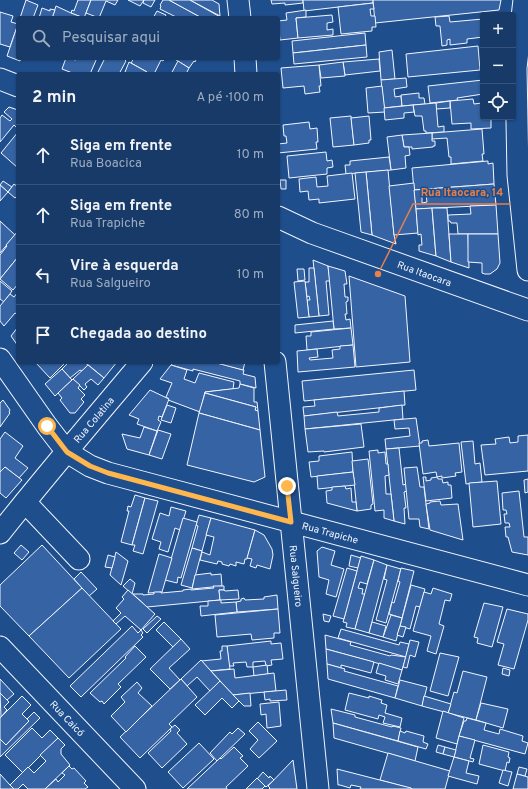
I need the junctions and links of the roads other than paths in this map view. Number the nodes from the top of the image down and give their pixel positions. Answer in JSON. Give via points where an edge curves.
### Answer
{"nodes":[{"id":1,"x":238,"y":0,"type":"edge"},
{"id":2,"x":524,"y":0,"type":"edge"},
{"id":3,"x":240,"y":16,"type":"edge"},
{"id":4,"x":245,"y":60,"type":"edge"},
{"id":5,"x":246,"y":72,"type":"edge"},
{"id":6,"x":0,"y":79,"type":"edge"},
{"id":7,"x":16,"y":85,"type":"edge"},
{"id":8,"x":280,"y":218,"type":"edge"},
{"id":9,"x":528,"y":270,"type":"edge"},
{"id":10,"x":528,"y":310,"type":"edge"},
{"id":11,"x":0,"y":359,"type":"edge"},
{"id":12,"x":140,"y":364,"type":"edge"},
{"id":13,"x":275,"y":364,"type":"edge"},
{"id":14,"x":67,"y":452,"type":"junction"},
{"id":15,"x":25,"y":502,"type":"junction"},
{"id":16,"x":291,"y":522,"type":"junction"},
{"id":17,"x":0,"y":533,"type":"edge"},
{"id":18,"x":79,"y":559,"type":"dead end"},
{"id":19,"x":528,"y":585,"type":"edge"},
{"id":20,"x":0,"y":647,"type":"edge"},
{"id":21,"x":135,"y":789,"type":"edge"},
{"id":22,"x":318,"y":789,"type":"edge"}],
"edges":[{"from":1,"to":3,"type":"street"},
{"from":2,"to":9,"type":"street","via":[[516,68],[518,175]]},
{"from":4,"to":5,"type":"street"},
{"from":6,"to":7,"type":"street"},
{"from":8,"to":10,"type":"street","name":"Rua Itaocara","via":[[312,233]]},
{"from":11,"to":14,"type":"street"},
{"from":12,"to":14,"type":"street","name":"Rua Colatina"},
{"from":13,"to":16,"type":"street","name":"Rua Salgueiro"},
{"from":14,"to":15,"type":"street","name":"Rua Colatina"},
{"from":14,"to":16,"type":"street","name":"Rua Trapiche","via":[[108,473]]},
{"from":15,"to":17,"type":"street","name":"Rua Colatina"},
{"from":15,"to":18,"type":"street"},
{"from":16,"to":19,"type":"street","name":"Rua Trapiche"},
{"from":16,"to":22,"type":"street","name":"Rua Salgueiro"},
{"from":20,"to":21,"type":"street","name":"Rua Caicó"}]}
